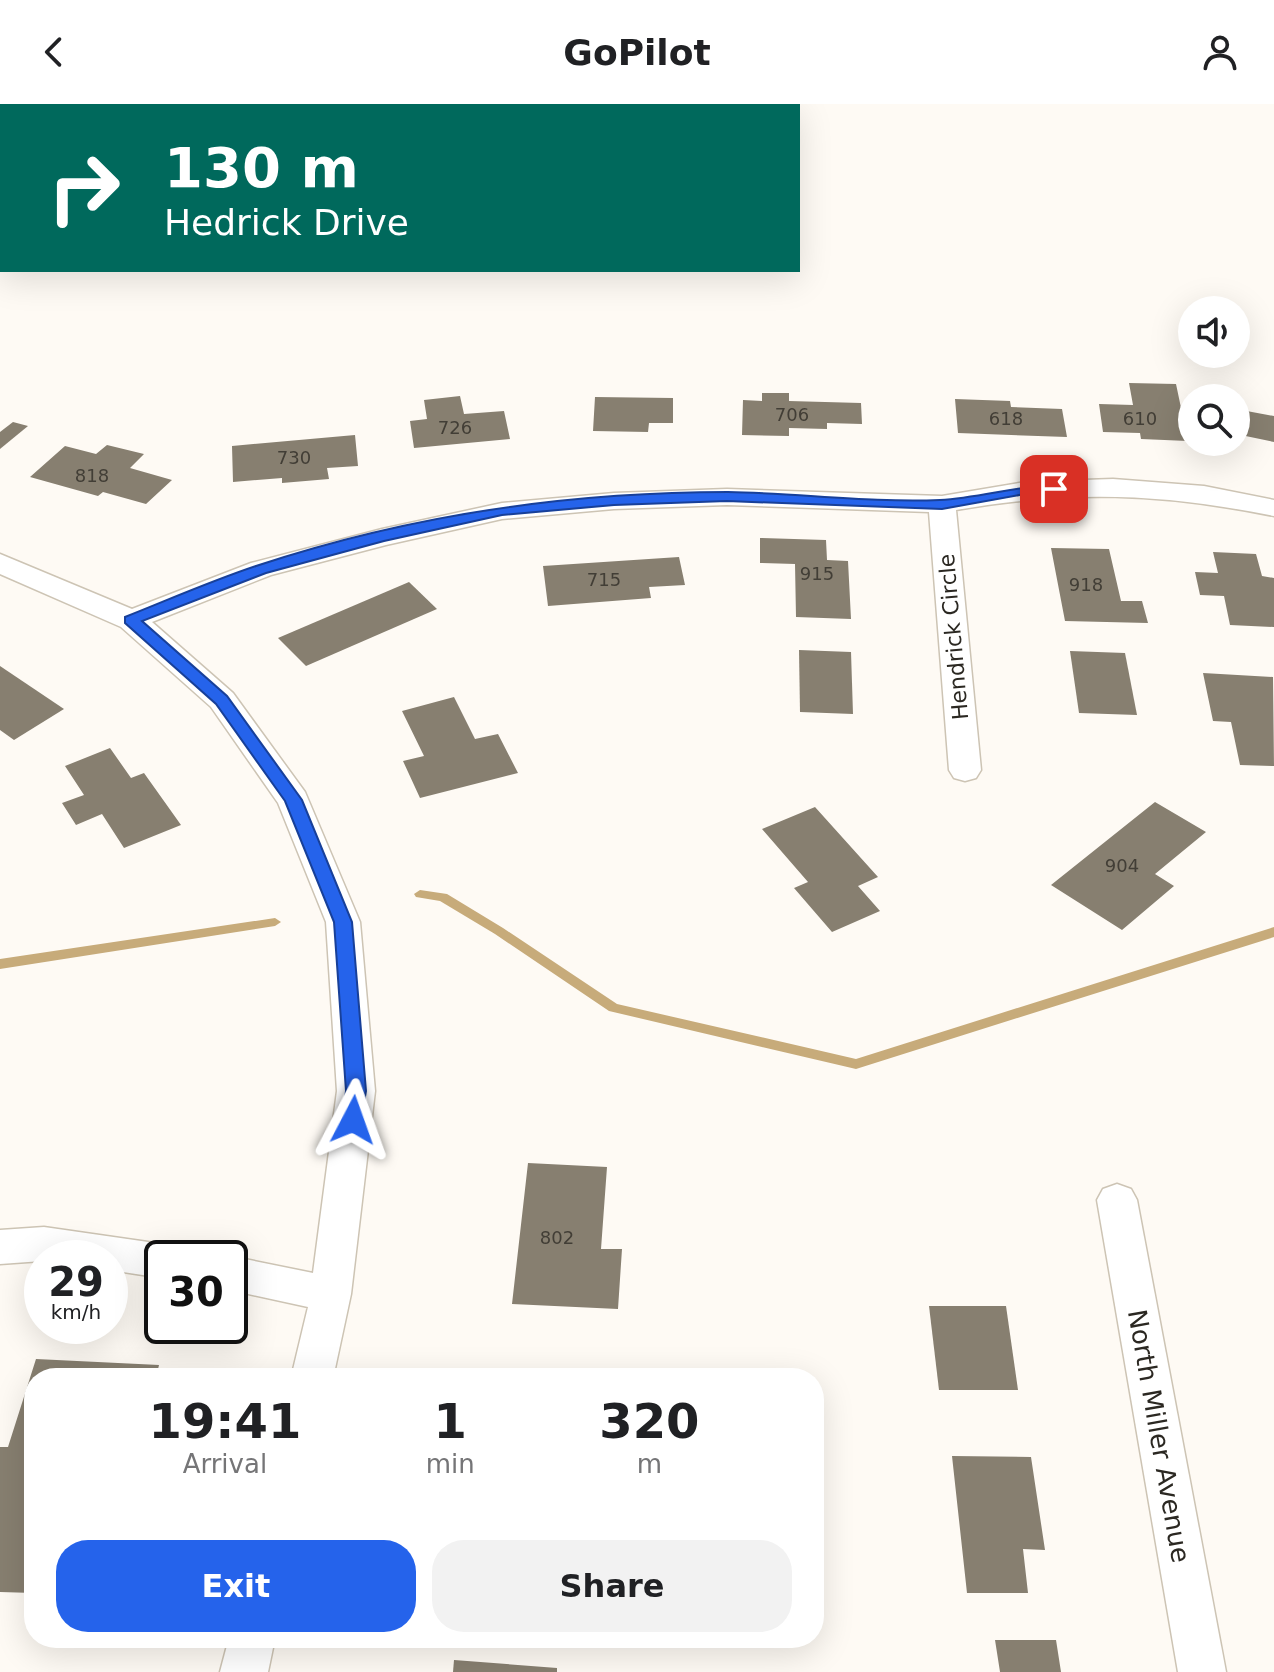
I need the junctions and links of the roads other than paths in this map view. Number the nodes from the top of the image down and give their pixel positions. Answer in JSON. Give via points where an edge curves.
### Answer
{"nodes":[{"id":1,"x":942,"y":504,"type":"junction"},
{"id":2,"x":1274,"y":508,"type":"edge"},
{"id":3,"x":0,"y":563,"type":"edge"},
{"id":4,"x":131,"y":620,"type":"junction"},
{"id":5,"x":965,"y":770,"type":"dead end"},
{"id":6,"x":1117,"y":1200,"type":"dead end"},
{"id":7,"x":0,"y":1247,"type":"edge"},
{"id":8,"x":144,"y":1258,"type":"edge"},
{"id":9,"x":248,"y":1277,"type":"edge"},
{"id":10,"x":331,"y":1294,"type":"junction"},
{"id":11,"x":314,"y":1368,"type":"edge"},
{"id":12,"x":250,"y":1648,"type":"edge"},
{"id":13,"x":244,"y":1672,"type":"edge"},
{"id":14,"x":1202,"y":1672,"type":"edge"}],
"edges":[{"from":1,"to":2,"type":"street","via":[[1025,490],[1113,487],[1204,494]]},
{"from":1,"to":4,"type":"street","via":[[727,497],[502,511],[261,569]]},
{"from":1,"to":5,"type":"street","name":"Hendrick Circle"},
{"from":3,"to":4,"type":"street"},
{"from":4,"to":10,"type":"street","via":[[222,700],[293,800],[343,922],[356,1091]]},
{"from":6,"to":14,"type":"street","name":"North Miller Avenue"},
{"from":7,"to":8,"type":"street","via":[[44,1244]]},
{"from":9,"to":10,"type":"street"},
{"from":10,"to":11,"type":"street"},
{"from":12,"to":13,"type":"street"}]}
